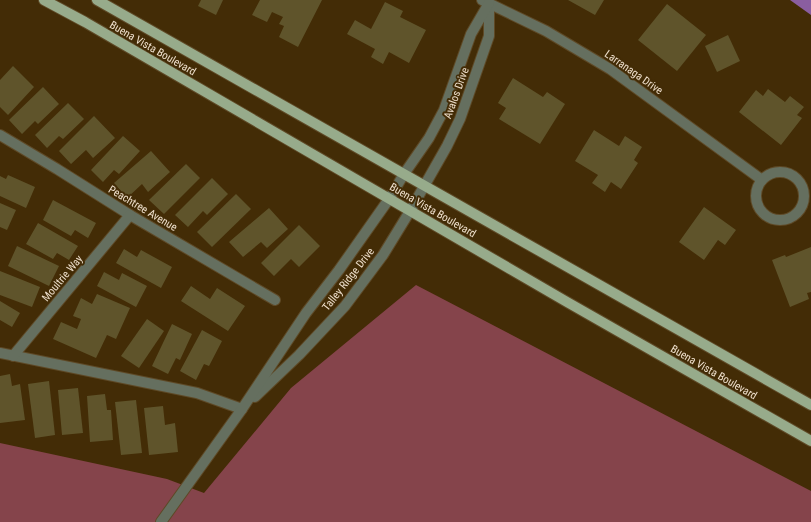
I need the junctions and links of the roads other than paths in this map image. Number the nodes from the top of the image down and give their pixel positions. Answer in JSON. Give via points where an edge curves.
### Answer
{"nodes":[{"id":1,"x":44,"y":0,"type":"edge"},
{"id":2,"x":97,"y":0,"type":"edge"},
{"id":3,"x":487,"y":1,"type":"edge"},
{"id":4,"x":0,"y":135,"type":"edge"},
{"id":5,"x":404,"y":174,"type":"junction"},
{"id":6,"x":762,"y":180,"type":"junction"},
{"id":7,"x":425,"y":186,"type":"junction"},
{"id":8,"x":389,"y":198,"type":"junction"},
{"id":9,"x":410,"y":211,"type":"junction"},
{"id":10,"x":130,"y":215,"type":"junction"},
{"id":11,"x":274,"y":300,"type":"dead end"},
{"id":12,"x":0,"y":353,"type":"edge"},
{"id":13,"x":12,"y":356,"type":"junction"},
{"id":14,"x":811,"y":405,"type":"edge"},
{"id":15,"x":242,"y":409,"type":"junction"},
{"id":16,"x":811,"y":441,"type":"edge"},
{"id":17,"x":161,"y":522,"type":"edge"}],
"edges":[{"from":1,"to":8,"type":"main road","name":"Buena Vista Boulevard"},
{"from":2,"to":5,"type":"main road","name":"Buena Vista Boulevard"},
{"from":3,"to":5,"type":"street","name":"Avalos Drive","via":[[471,34],[444,110],[429,138]]},
{"from":3,"to":6,"type":"street","name":"Larranaga Drive","via":[[546,31],[610,69]]},
{"from":3,"to":7,"type":"street","name":"Avalos Drive","via":[[489,36],[460,119]]},
{"from":4,"to":10,"type":"street","name":"Peachtree Avenue"},
{"from":5,"to":7,"type":"main road","name":"Buena Vista Boulevard"},
{"from":5,"to":8,"type":"street","name":"Talley Ridge Drive"},
{"from":6,"to":6,"type":"street","via":[[775,172],[791,174],[802,186],[804,201],[801,209],[795,215],[780,221],[765,216],[756,203],[757,187]]},
{"from":7,"to":9,"type":"street","name":"Talley Ridge Drive"},
{"from":7,"to":14,"type":"main road","name":"Buena Vista Boulevard"},
{"from":8,"to":9,"type":"main road","name":"Buena Vista Boulevard"},
{"from":8,"to":15,"type":"street","name":"Talley Ridge Drive","via":[[306,313]]},
{"from":9,"to":15,"type":"street","name":"Talley Ridge Drive","via":[[383,255],[345,306],[299,355]]},
{"from":9,"to":16,"type":"main road","name":"Buena Vista Boulevard"},
{"from":10,"to":11,"type":"street","name":"Peachtree Avenue"},
{"from":10,"to":13,"type":"street","name":"Moultrie Way"},
{"from":12,"to":13,"type":"street"},
{"from":13,"to":15,"type":"street","via":[[197,394]]},
{"from":15,"to":17,"type":"street","name":"Talley Ridge Drive"}]}
